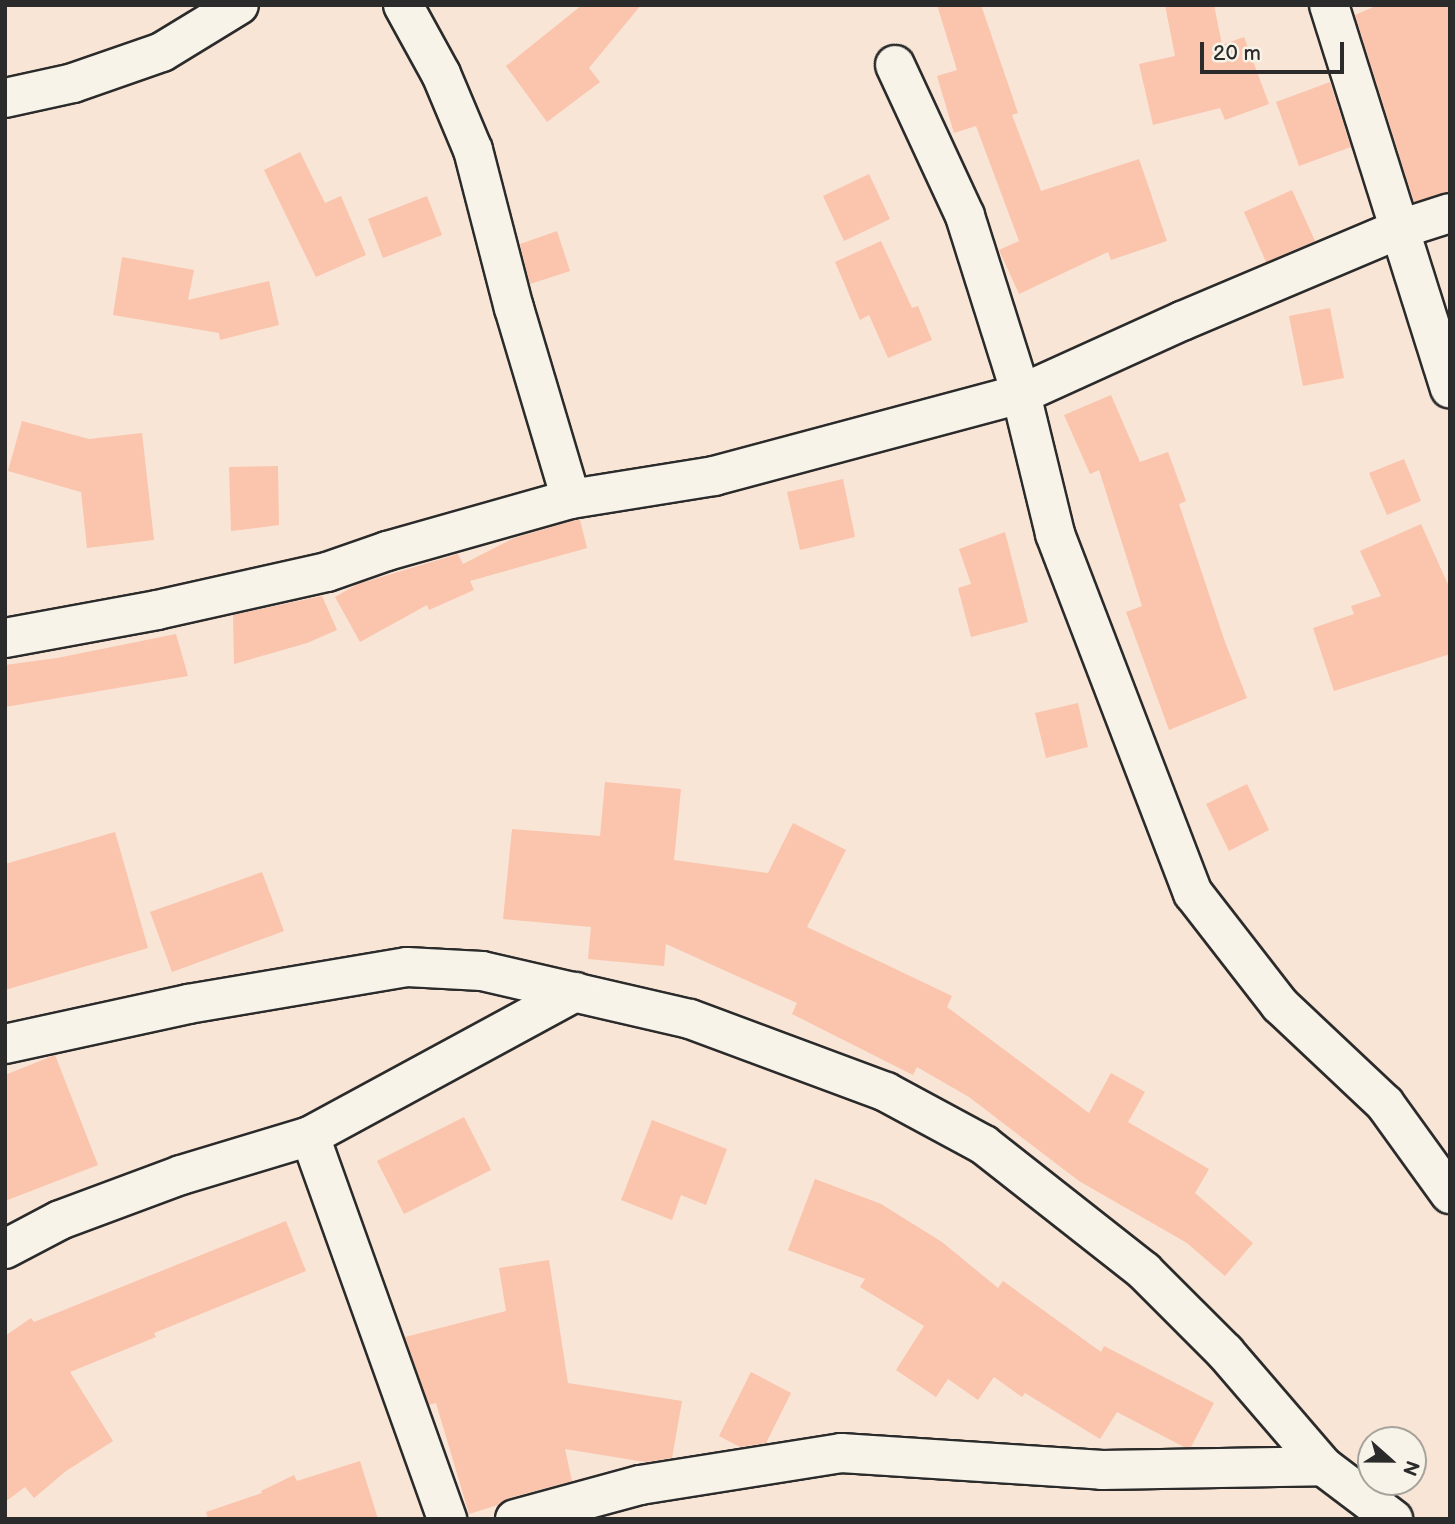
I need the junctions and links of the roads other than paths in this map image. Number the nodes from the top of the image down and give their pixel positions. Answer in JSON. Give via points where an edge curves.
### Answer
{"nodes":[{"id":1,"x":239,"y":5,"type":"edge"},
{"id":2,"x":403,"y":5,"type":"edge"},
{"id":3,"x":1329,"y":5,"type":"edge"},
{"id":4,"x":895,"y":65,"type":"dead end"},
{"id":5,"x":5,"y":98,"type":"edge"},
{"id":6,"x":1450,"y":213,"type":"edge"},
{"id":7,"x":1400,"y":229,"type":"junction"},
{"id":8,"x":1450,"y":388,"type":"edge"},
{"id":9,"x":1021,"y":394,"type":"junction"},
{"id":10,"x":571,"y":499,"type":"junction"},
{"id":11,"x":5,"y":638,"type":"edge"},
{"id":12,"x":575,"y":992,"type":"junction"},
{"id":13,"x":5,"y":1044,"type":"edge"},
{"id":14,"x":310,"y":1136,"type":"junction"},
{"id":15,"x":1450,"y":1194,"type":"edge"},
{"id":16,"x":5,"y":1249,"type":"edge"},
{"id":17,"x":1323,"y":1466,"type":"junction"},
{"id":18,"x":447,"y":1519,"type":"edge"},
{"id":19,"x":515,"y":1519,"type":"edge"},
{"id":20,"x":1393,"y":1519,"type":"edge"}],
"edges":[{"from":1,"to":5,"type":"street","via":[[162,52],[73,83]]},
{"from":2,"to":10,"type":"street","via":[[441,74],[473,150]]},
{"from":3,"to":7,"type":"street"},
{"from":4,"to":9,"type":"street","via":[[965,216]]},
{"from":6,"to":7,"type":"street"},
{"from":7,"to":8,"type":"street"},
{"from":7,"to":9,"type":"street"},
{"from":9,"to":10,"type":"street","via":[[714,476]]},
{"from":9,"to":15,"type":"street","via":[[1055,534],[1193,893],[1280,1005],[1385,1104]]},
{"from":10,"to":11,"type":"street","via":[[327,572]]},
{"from":12,"to":13,"type":"street","via":[[482,971],[407,967],[188,1004]]},
{"from":12,"to":14,"type":"street"},
{"from":12,"to":17,"type":"street","via":[[690,1019],[886,1092],[984,1145],[1144,1271],[1225,1352]]},
{"from":14,"to":16,"type":"street","via":[[157,1184],[60,1220]]},
{"from":14,"to":18,"type":"street"},
{"from":17,"to":19,"type":"street","via":[[1101,1470],[841,1453],[640,1485]]},
{"from":17,"to":20,"type":"street"}]}
